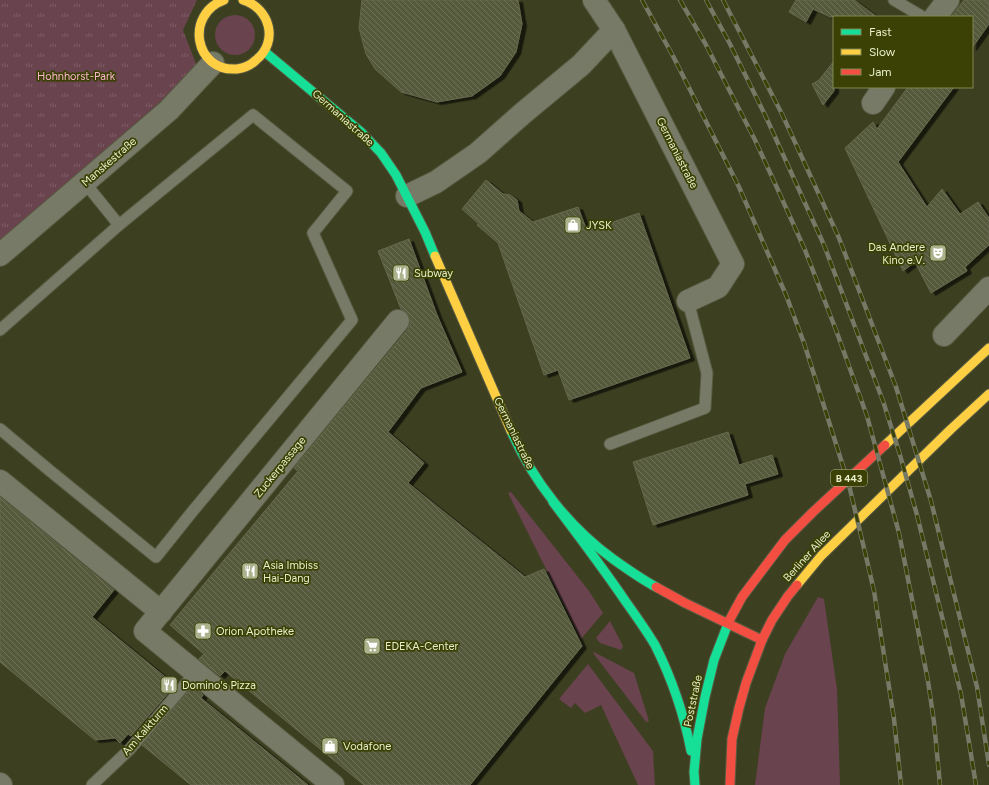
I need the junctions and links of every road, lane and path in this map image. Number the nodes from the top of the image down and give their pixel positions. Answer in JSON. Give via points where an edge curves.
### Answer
{"nodes":[{"id":1,"x":222,"y":0,"type":"edge"},
{"id":2,"x":243,"y":0,"type":"edge"},
{"id":3,"x":594,"y":0,"type":"edge"},
{"id":4,"x":894,"y":0,"type":"edge"},
{"id":5,"x":948,"y":0,"type":"edge"},
{"id":6,"x":921,"y":16,"type":"edge"},
{"id":7,"x":936,"y":16,"type":"edge"},
{"id":8,"x":614,"y":30,"type":"junction"},
{"id":9,"x":265,"y":52,"type":"junction"},
{"id":10,"x":213,"y":63,"type":"junction"},
{"id":11,"x":85,"y":183,"type":"junction"},
{"id":12,"x":407,"y":196,"type":"junction"},
{"id":13,"x":119,"y":225,"type":"junction"},
{"id":14,"x":0,"y":256,"type":"edge"},
{"id":15,"x":989,"y":288,"type":"edge"},
{"id":16,"x":688,"y":301,"type":"joint"},
{"id":17,"x":398,"y":321,"type":"dead end"},
{"id":18,"x":0,"y":330,"type":"edge"},
{"id":19,"x":944,"y":335,"type":"dead end"},
{"id":20,"x":989,"y":348,"type":"edge"},
{"id":21,"x":989,"y":394,"type":"edge"},
{"id":22,"x":0,"y":429,"type":"edge"},
{"id":23,"x":610,"y":444,"type":"dead end"},
{"id":24,"x":0,"y":481,"type":"edge"},
{"id":25,"x":553,"y":502,"type":"junction"},
{"id":26,"x":161,"y":612,"type":"junction"},
{"id":27,"x":727,"y":624,"type":"junction"},
{"id":28,"x":762,"y":640,"type":"junction"},
{"id":29,"x":195,"y":673,"type":"junction"},
{"id":30,"x":694,"y":772,"type":"junction"},
{"id":31,"x":92,"y":785,"type":"edge"},
{"id":32,"x":333,"y":785,"type":"edge"},
{"id":33,"x":695,"y":785,"type":"edge"},
{"id":34,"x":730,"y":785,"type":"edge"}],
"edges":[{"from":1,"to":10,"type":"main road","via":[[209,8],[202,18],[198,34],[200,45]]},
{"from":2,"to":9,"type":"main road","via":[[261,10],[267,22],[269,40]]},
{"from":3,"to":8,"type":"street","name":"Germaniastraße"},
{"from":4,"to":6,"type":"lane"},
{"from":5,"to":7,"type":"street"},
{"from":8,"to":12,"type":"street","via":[[581,65],[478,153],[436,182]]},
{"from":8,"to":16,"type":"street","name":"Germaniastraße","via":[[733,264],[718,287]]},
{"from":9,"to":10,"type":"main road","via":[[255,63],[244,68],[234,70]]},
{"from":9,"to":12,"type":"main road","name":"Germaniastraße","via":[[361,132],[381,153]]},
{"from":10,"to":11,"type":"street","name":"Manskestraße","via":[[169,110]]},
{"from":11,"to":13,"type":"lane"},
{"from":11,"to":14,"type":"street","name":"Manskestraße"},
{"from":12,"to":25,"type":"main road","name":"Germaniastraße","via":[[426,232],[517,444]]},
{"from":13,"to":18,"type":"lane"},
{"from":13,"to":22,"type":"lane","via":[[253,115],[347,191],[313,233],[352,320],[156,557]]},
{"from":15,"to":19,"type":"street"},
{"from":16,"to":23,"type":"lane","via":[[707,373],[706,408]]},
{"from":17,"to":26,"type":"street","name":"Zuckerpassage"},
{"from":20,"to":27,"type":"main road","number":"B 443","via":[[785,540],[742,597]]},
{"from":21,"to":28,"type":"main road","name":"Berliner Allee","via":[[821,556],[788,596]]},
{"from":24,"to":26,"type":"street"},
{"from":25,"to":27,"type":"main road","name":"Germaniastraße","via":[[580,532],[614,561],[689,606]]},
{"from":25,"to":30,"type":"main road","via":[[617,587],[656,649],[679,705]]},
{"from":26,"to":29,"type":"street","name":"Zuckerpassage","via":[[145,631]]},
{"from":27,"to":28,"type":"main road","name":"Germaniastraße"},
{"from":27,"to":30,"type":"main road","name":"Poststraße","number":"B 443","via":[[705,696]]},
{"from":28,"to":34,"type":"main road","name":"Berliner Allee","via":[[746,683],[732,739]]},
{"from":29,"to":31,"type":"lane","name":"Am Kalkturm","via":[[130,749]]},
{"from":29,"to":32,"type":"street","name":"Zuckerpassage"},
{"from":30,"to":33,"type":"main road","name":"Poststraße","number":"B 443"}]}
